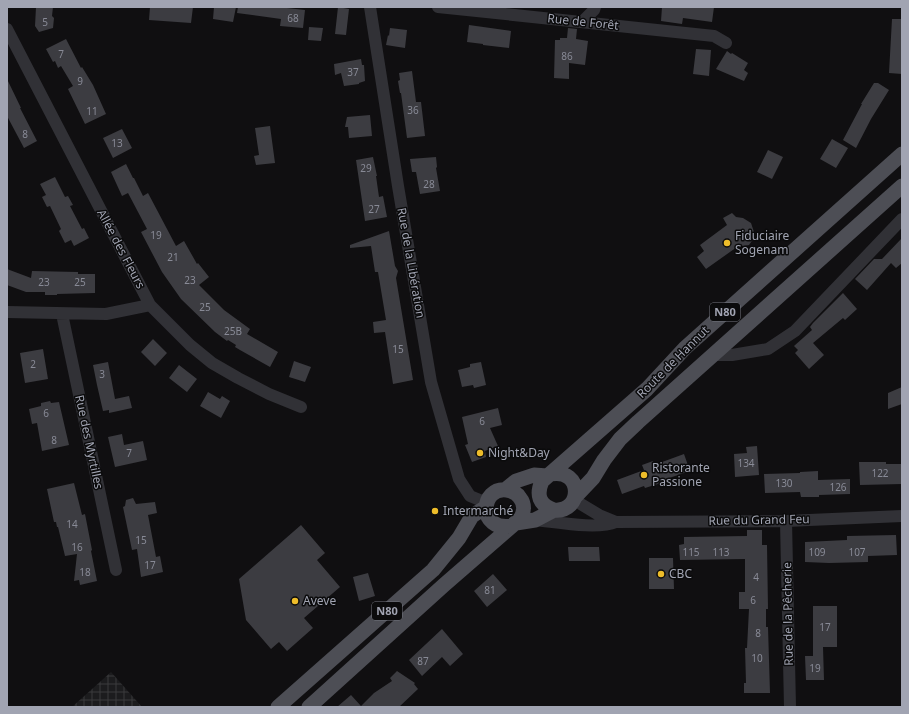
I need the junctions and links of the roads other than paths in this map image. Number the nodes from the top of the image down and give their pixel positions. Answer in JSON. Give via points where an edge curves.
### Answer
{"nodes":[{"id":1,"x":370,"y":7,"type":"edge"},
{"id":2,"x":438,"y":7,"type":"edge"},
{"id":3,"x":595,"y":7,"type":"edge"},
{"id":4,"x":582,"y":22,"type":"junction"},
{"id":5,"x":7,"y":29,"type":"edge"},
{"id":6,"x":726,"y":43,"type":"dead end"},
{"id":7,"x":12,"y":50,"type":"edge"},
{"id":8,"x":902,"y":154,"type":"edge"},
{"id":9,"x":902,"y":186,"type":"edge"},
{"id":10,"x":902,"y":219,"type":"edge"},
{"id":11,"x":150,"y":305,"type":"junction"},
{"id":12,"x":7,"y":312,"type":"edge"},
{"id":13,"x":62,"y":314,"type":"junction"},
{"id":14,"x":713,"y":355,"type":"junction"},
{"id":15,"x":301,"y":407,"type":"dead end"},
{"id":16,"x":549,"y":475,"type":"junction"},
{"id":17,"x":506,"y":489,"type":"junction"},
{"id":18,"x":574,"y":499,"type":"junction"},
{"id":19,"x":486,"y":505,"type":"junction"},
{"id":20,"x":556,"y":510,"type":"junction"},
{"id":21,"x":902,"y":516,"type":"edge"},
{"id":22,"x":535,"y":520,"type":"junction"},
{"id":23,"x":786,"y":521,"type":"junction"},
{"id":24,"x":616,"y":522,"type":"junction"},
{"id":25,"x":514,"y":524,"type":"junction"},
{"id":26,"x":571,"y":524,"type":"junction"},
{"id":27,"x":116,"y":570,"type":"dead end"},
{"id":28,"x":278,"y":707,"type":"edge"},
{"id":29,"x":309,"y":707,"type":"edge"},
{"id":30,"x":790,"y":707,"type":"edge"}],
"edges":[{"from":1,"to":19,"type":"street","name":"Rue de la Libération","via":[[431,382],[459,479],[470,496]]},
{"from":2,"to":4,"type":"street","name":"Rue de Forêt"},
{"from":3,"to":4,"type":"street"},
{"from":4,"to":6,"type":"street","name":"Rue de Forêt","via":[[714,36]]},
{"from":5,"to":7,"type":"street","name":"Allée des Fleurs"},
{"from":7,"to":11,"type":"street","name":"Allée des Fleurs"},
{"from":8,"to":16,"type":"main road","name":"Route de Hannut","number":"N80","via":[[685,348],[647,389]]},
{"from":9,"to":14,"type":"main road","name":"Route de Hannut","number":"N80"},
{"from":10,"to":14,"type":"street","name":"Route de Hannut","via":[[795,332],[768,349],[732,355]]},
{"from":11,"to":13,"type":"street","via":[[106,314]]},
{"from":11,"to":15,"type":"street","name":"Allée des Fleurs","via":[[212,363],[269,394]]},
{"from":12,"to":13,"type":"street"},
{"from":13,"to":27,"type":"street","name":"Rue des Myrtilles"},
{"from":14,"to":18,"type":"main road","name":"Route de Hannut","number":"N80","via":[[620,439],[593,478]]},
{"from":16,"to":17,"type":"main road","number":"N80","via":[[534,475],[516,481]]},
{"from":16,"to":18,"type":"main road","number":"N80","via":[[564,474],[570,478],[576,490]]},
{"from":16,"to":20,"type":"main road","name":"Route de Hannut","number":"N80","via":[[542,481],[539,495],[547,508]]},
{"from":17,"to":19,"type":"main road","number":"N80","via":[[494,493]]},
{"from":17,"to":25,"type":"main road","number":"N80","via":[[518,495],[524,507],[521,518]]},
{"from":18,"to":20,"type":"main road","name":"Route de Hannut","number":"N80","via":[[567,507]]},
{"from":18,"to":24,"type":"street","name":"Rue du Grand Feu"},
{"from":19,"to":25,"type":"main road","name":"Route de Hannut","number":"N80","via":[[491,521],[504,527]]},
{"from":19,"to":28,"type":"main road","number":"N80","via":[[472,516],[459,538],[433,570]]},
{"from":20,"to":22,"type":"main road","name":"Route de Hannut","number":"N80"},
{"from":20,"to":26,"type":"street"},
{"from":21,"to":23,"type":"street","name":"Rue du Grand Feu"},
{"from":22,"to":25,"type":"main road","name":"Route de Hannut","number":"N80"},
{"from":22,"to":26,"type":"street","name":"Rue du Grand Feu"},
{"from":23,"to":24,"type":"street","name":"Rue du Grand Feu"},
{"from":23,"to":30,"type":"street","name":"Rue de la Pêcherie"},
{"from":24,"to":26,"type":"street","name":"Rue du Grand Feu"},
{"from":25,"to":29,"type":"main road","number":"N80"}]}
